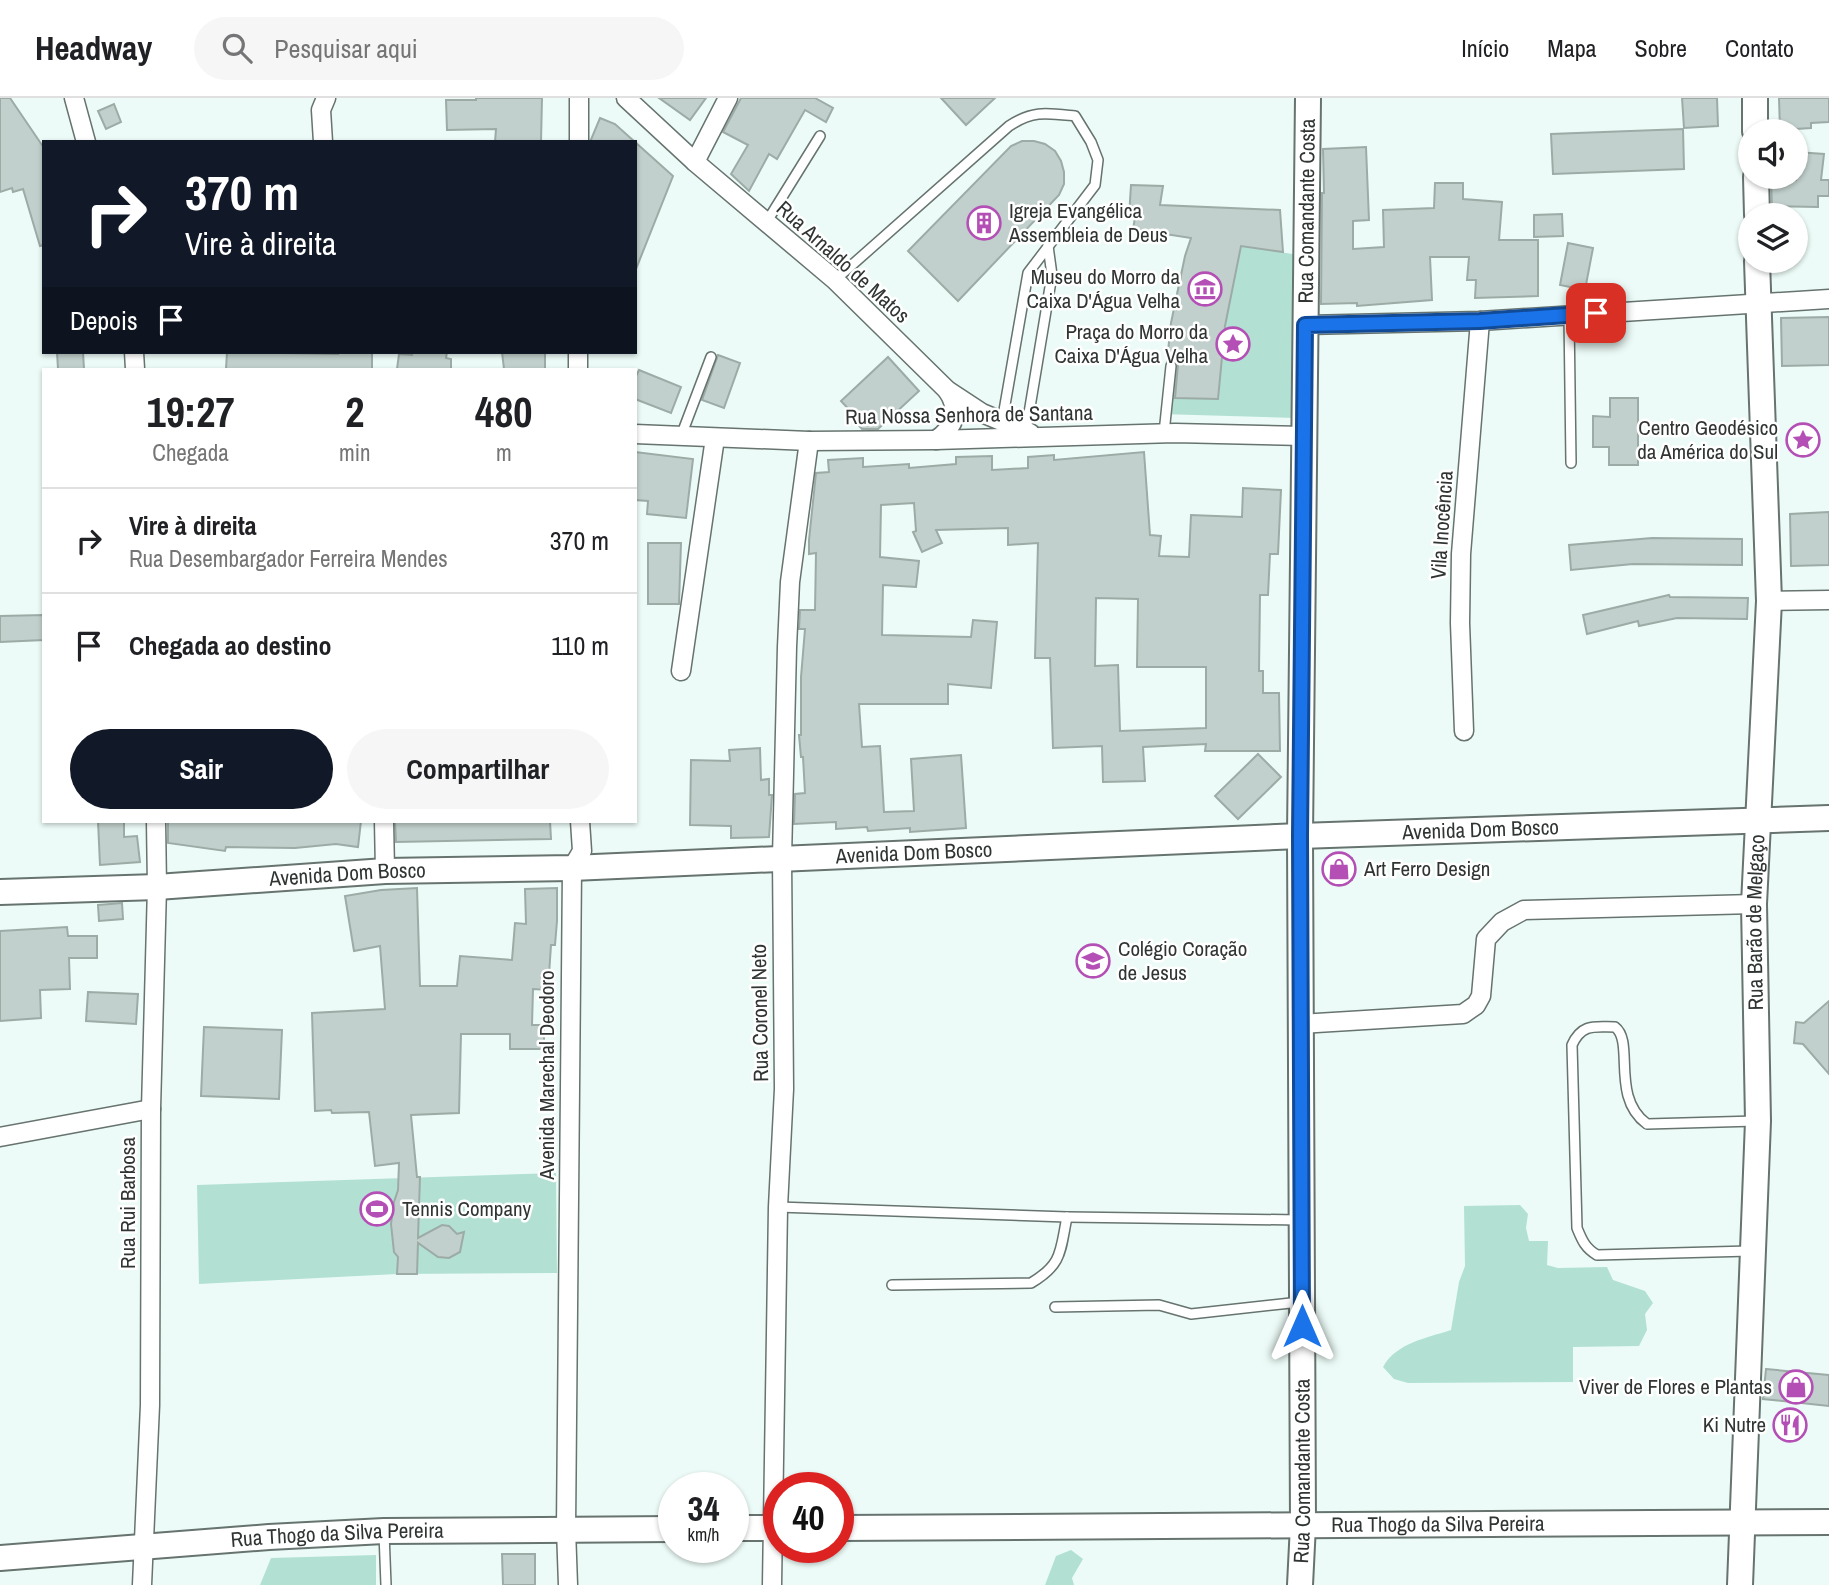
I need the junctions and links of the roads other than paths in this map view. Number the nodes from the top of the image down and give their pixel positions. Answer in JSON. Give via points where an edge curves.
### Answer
{"nodes":[{"id":1,"x":74,"y":98,"type":"edge"},
{"id":2,"x":326,"y":98,"type":"edge"},
{"id":3,"x":579,"y":98,"type":"edge"},
{"id":4,"x":626,"y":98,"type":"edge"},
{"id":5,"x":728,"y":98,"type":"edge"},
{"id":6,"x":1308,"y":98,"type":"edge"},
{"id":7,"x":1755,"y":98,"type":"edge"},
{"id":8,"x":1755,"y":119,"type":"edge"},
{"id":9,"x":820,"y":136,"type":"dead end"},
{"id":10,"x":85,"y":140,"type":"edge"},
{"id":11,"x":323,"y":140,"type":"edge"},
{"id":12,"x":579,"y":140,"type":"edge"},
{"id":13,"x":695,"y":162,"type":"junction"},
{"id":14,"x":766,"y":223,"type":"junction"},
{"id":15,"x":1048,"y":246,"type":"junction"},
{"id":16,"x":1757,"y":273,"type":"edge"},
{"id":17,"x":835,"y":280,"type":"junction"},
{"id":18,"x":1829,"y":299,"type":"edge"},
{"id":19,"x":1758,"y":303,"type":"junction"},
{"id":20,"x":1569,"y":315,"type":"junction"},
{"id":21,"x":1480,"y":321,"type":"junction"},
{"id":22,"x":1305,"y":325,"type":"junction"},
{"id":23,"x":710,"y":358,"type":"dead end"},
{"id":24,"x":1171,"y":366,"type":"dead end"},
{"id":25,"x":947,"y":390,"type":"junction"},
{"id":26,"x":1002,"y":423,"type":"junction"},
{"id":27,"x":1164,"y":433,"type":"junction"},
{"id":28,"x":637,"y":434,"type":"edge"},
{"id":29,"x":1035,"y":435,"type":"junction"},
{"id":30,"x":681,"y":436,"type":"junction"},
{"id":31,"x":1304,"y":436,"type":"junction"},
{"id":32,"x":715,"y":438,"type":"junction"},
{"id":33,"x":936,"y":440,"type":"junction"},
{"id":34,"x":809,"y":441,"type":"junction"},
{"id":35,"x":1570,"y":463,"type":"dead end"},
{"id":36,"x":1829,"y":600,"type":"edge"},
{"id":37,"x":1769,"y":601,"type":"junction"},
{"id":38,"x":681,"y":671,"type":"dead end"},
{"id":39,"x":1464,"y":732,"type":"dead end"},
{"id":40,"x":1829,"y":818,"type":"edge"},
{"id":41,"x":1757,"y":820,"type":"junction"},
{"id":42,"x":156,"y":823,"type":"edge"},
{"id":43,"x":384,"y":823,"type":"edge"},
{"id":44,"x":580,"y":823,"type":"edge"},
{"id":45,"x":1300,"y":836,"type":"junction"},
{"id":46,"x":782,"y":858,"type":"junction"},
{"id":47,"x":572,"y":868,"type":"junction"},
{"id":48,"x":385,"y":871,"type":"junction"},
{"id":49,"x":157,"y":887,"type":"junction"},
{"id":50,"x":0,"y":892,"type":"edge"},
{"id":51,"x":1754,"y":904,"type":"junction"},
{"id":52,"x":1300,"y":1024,"type":"junction"},
{"id":53,"x":151,"y":1109,"type":"junction"},
{"id":54,"x":1758,"y":1121,"type":"junction"},
{"id":55,"x":0,"y":1137,"type":"edge"},
{"id":56,"x":778,"y":1207,"type":"junction"},
{"id":57,"x":1067,"y":1217,"type":"junction"},
{"id":58,"x":1302,"y":1220,"type":"junction"},
{"id":59,"x":1753,"y":1251,"type":"junction"},
{"id":60,"x":892,"y":1286,"type":"dead end"},
{"id":61,"x":1302,"y":1301,"type":"junction"},
{"id":62,"x":1055,"y":1307,"type":"dead end"},
{"id":63,"x":777,"y":1472,"type":"edge"},
{"id":64,"x":1743,"y":1522,"type":"junction"},
{"id":65,"x":1829,"y":1522,"type":"edge"},
{"id":66,"x":1303,"y":1525,"type":"junction"},
{"id":67,"x":854,"y":1528,"type":"edge"},
{"id":68,"x":566,"y":1529,"type":"junction"},
{"id":69,"x":658,"y":1529,"type":"edge"},
{"id":70,"x":384,"y":1531,"type":"junction"},
{"id":71,"x":144,"y":1547,"type":"junction"},
{"id":72,"x":0,"y":1558,"type":"edge"},
{"id":73,"x":774,"y":1563,"type":"edge"},
{"id":74,"x":142,"y":1585,"type":"edge"},
{"id":75,"x":386,"y":1585,"type":"edge"},
{"id":76,"x":568,"y":1585,"type":"edge"},
{"id":77,"x":772,"y":1585,"type":"edge"},
{"id":78,"x":1300,"y":1585,"type":"edge"},
{"id":79,"x":1740,"y":1585,"type":"edge"}],
"edges":[{"from":1,"to":10,"type":"street"},
{"from":2,"to":11,"type":"street","via":[[321,110]]},
{"from":3,"to":12,"type":"street"},
{"from":4,"to":13,"type":"street","name":"Rua Arnaldo de Matos"},
{"from":5,"to":13,"type":"street"},
{"from":6,"to":22,"type":"street","name":"Rua Comandante Costa"},
{"from":7,"to":8,"type":"street"},
{"from":9,"to":14,"type":"lane"},
{"from":13,"to":14,"type":"street","name":"Rua Arnaldo de Matos"},
{"from":14,"to":17,"type":"street","name":"Rua Arnaldo de Matos"},
{"from":15,"to":17,"type":"lane","via":[[1095,185],[1098,160],[1074,116],[1042,113],[1024,116],[1009,126]]},
{"from":15,"to":26,"type":"lane","via":[[1028,273]]},
{"from":15,"to":29,"type":"lane","via":[[1052,275]]},
{"from":16,"to":19,"type":"street","name":"Rua Barão de Melgaço"},
{"from":17,"to":25,"type":"street","name":"Rua Arnaldo de Matos"},
{"from":18,"to":19,"type":"street"},
{"from":19,"to":20,"type":"street"},
{"from":19,"to":37,"type":"street","name":"Rua Barão de Melgaço"},
{"from":20,"to":21,"type":"street"},
{"from":20,"to":35,"type":"lane"},
{"from":21,"to":22,"type":"street"},
{"from":21,"to":39,"type":"street","name":"Vila Inocência","via":[[1461,554]]},
{"from":22,"to":31,"type":"street","name":"Rua Comandante Costa"},
{"from":23,"to":30,"type":"lane"},
{"from":24,"to":27,"type":"lane"},
{"from":25,"to":26,"type":"street","name":"Rua Arnaldo de Matos"},
{"from":25,"to":33,"type":"street","via":[[955,402],[954,420]]},
{"from":26,"to":29,"type":"street","name":"Rua Arnaldo de Matos"},
{"from":27,"to":29,"type":"street","name":"Rua Nossa Senhora de Santana"},
{"from":27,"to":31,"type":"street","name":"Rua Nossa Senhora de Santana"},
{"from":28,"to":30,"type":"street","name":"Rua Nossa Senhora de Santana"},
{"from":29,"to":33,"type":"street","name":"Rua Nossa Senhora de Santana"},
{"from":30,"to":32,"type":"street","name":"Rua Nossa Senhora de Santana"},
{"from":31,"to":45,"type":"street","name":"Rua Comandante Costa"},
{"from":32,"to":34,"type":"street","name":"Rua Nossa Senhora de Santana"},
{"from":32,"to":38,"type":"street"},
{"from":33,"to":34,"type":"street","name":"Rua Nossa Senhora de Santana"},
{"from":34,"to":46,"type":"street","name":"Rua Coronel Neto","via":[[790,582]]},
{"from":36,"to":37,"type":"street"},
{"from":37,"to":41,"type":"street","name":"Rua Barão de Melgaço"},
{"from":40,"to":41,"type":"street","name":"Avenida Dom Bosco"},
{"from":41,"to":45,"type":"street","name":"Avenida Dom Bosco"},
{"from":41,"to":51,"type":"street","name":"Rua Barão de Melgaço"},
{"from":42,"to":49,"type":"street","name":"Rua Rui Barbosa"},
{"from":43,"to":48,"type":"street"},
{"from":44,"to":47,"type":"street","name":"Avenida Marechal Deodoro","via":[[582,851]]},
{"from":45,"to":46,"type":"street","name":"Avenida Dom Bosco"},
{"from":45,"to":52,"type":"street","name":"Rua Comandante Costa"},
{"from":46,"to":47,"type":"street","name":"Avenida Dom Bosco"},
{"from":46,"to":56,"type":"street","name":"Rua Coronel Neto","via":[[784,1089]]},
{"from":47,"to":48,"type":"street","name":"Avenida Dom Bosco"},
{"from":47,"to":68,"type":"street","name":"Avenida Marechal Deodoro"},
{"from":48,"to":49,"type":"street","name":"Avenida Dom Bosco"},
{"from":49,"to":50,"type":"street","name":"Avenida Dom Bosco"},
{"from":49,"to":53,"type":"street","name":"Rua Rui Barbosa"},
{"from":51,"to":52,"type":"street","via":[[1524,910],[1502,922],[1486,939],[1481,996],[1463,1014]]},
{"from":51,"to":54,"type":"street","name":"Rua Barão de Melgaço"},
{"from":52,"to":58,"type":"street","name":"Rua Comandante Costa"},
{"from":53,"to":55,"type":"street"},
{"from":53,"to":71,"type":"street","name":"Rua Rui Barbosa","via":[[150,1405]]},
{"from":54,"to":59,"type":"street","name":"Rua Barão de Melgaço"},
{"from":54,"to":59,"type":"lane","via":[[1647,1124],[1634,1115],[1624,1082],[1621,1031],[1615,1027],[1584,1028],[1576,1035],[1572,1045],[1577,1228],[1588,1250],[1597,1255]]},
{"from":56,"to":57,"type":"lane"},
{"from":56,"to":63,"type":"street","name":"Rua Coronel Neto"},
{"from":57,"to":58,"type":"lane"},
{"from":57,"to":60,"type":"lane","via":[[1057,1262],[1031,1283]]},
{"from":58,"to":61,"type":"street","name":"Rua Comandante Costa"},
{"from":59,"to":64,"type":"street","name":"Rua Barão de Melgaço"},
{"from":61,"to":62,"type":"lane","via":[[1192,1314],[1159,1305]]},
{"from":61,"to":66,"type":"street","name":"Rua Comandante Costa"},
{"from":64,"to":65,"type":"street","name":"Rua Thogo da Silva Pereira"},
{"from":64,"to":66,"type":"street","name":"Rua Thogo da Silva Pereira"},
{"from":64,"to":79,"type":"street","name":"Rua Barão de Melgaço"},
{"from":66,"to":67,"type":"street","name":"Rua Thogo da Silva Pereira"},
{"from":66,"to":78,"type":"street","name":"Rua Comandante Costa"},
{"from":68,"to":69,"type":"street","name":"Rua Thogo da Silva Pereira"},
{"from":68,"to":70,"type":"street","name":"Rua Thogo da Silva Pereira"},
{"from":68,"to":76,"type":"street","name":"Avenida Marechal Deodoro"},
{"from":70,"to":71,"type":"street","name":"Rua Thogo da Silva Pereira"},
{"from":70,"to":75,"type":"lane"},
{"from":71,"to":72,"type":"street","name":"Rua Thogo da Silva Pereira"},
{"from":71,"to":74,"type":"street","name":"Rua Rui Barbosa"},
{"from":73,"to":77,"type":"street","name":"Rua Coronel Neto"}]}
